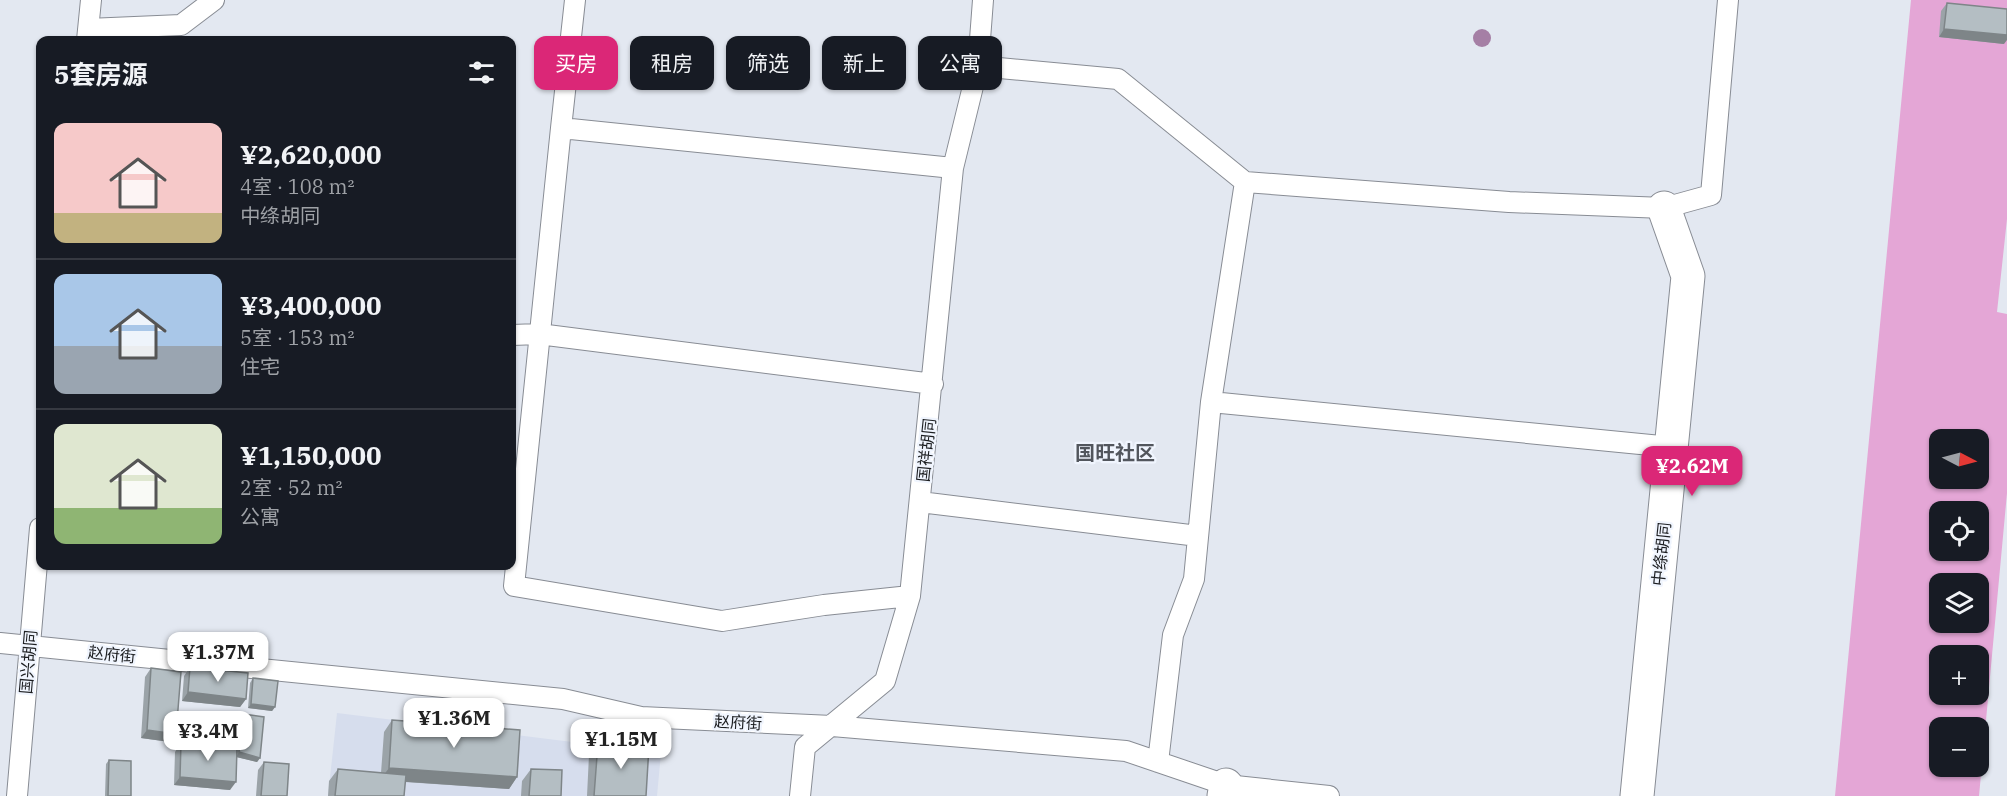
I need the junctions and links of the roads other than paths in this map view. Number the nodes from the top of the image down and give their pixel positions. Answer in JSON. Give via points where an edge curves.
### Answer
{"nodes":[{"id":1,"x":91,"y":0,"type":"edge"},
{"id":2,"x":214,"y":0,"type":"edge"},
{"id":3,"x":574,"y":0,"type":"edge"},
{"id":4,"x":983,"y":0,"type":"edge"},
{"id":5,"x":1728,"y":0,"type":"edge"},
{"id":6,"x":87,"y":35,"type":"edge"},
{"id":7,"x":980,"y":36,"type":"edge"},
{"id":8,"x":1002,"y":68,"type":"edge"},
{"id":9,"x":972,"y":90,"type":"edge"},
{"id":10,"x":561,"y":128,"type":"junction"},
{"id":11,"x":953,"y":168,"type":"junction"},
{"id":12,"x":1245,"y":182,"type":"junction"},
{"id":13,"x":1664,"y":208,"type":"junction"},
{"id":14,"x":516,"y":334,"type":"edge"},
{"id":15,"x":539,"y":334,"type":"junction"},
{"id":16,"x":933,"y":384,"type":"junction"},
{"id":17,"x":1211,"y":402,"type":"junction"},
{"id":18,"x":1671,"y":447,"type":"junction"},
{"id":19,"x":920,"y":502,"type":"junction"},
{"id":20,"x":1198,"y":536,"type":"junction"},
{"id":21,"x":516,"y":566,"type":"edge"},
{"id":22,"x":36,"y":570,"type":"edge"},
{"id":23,"x":516,"y":570,"type":"edge"},
{"id":24,"x":910,"y":597,"type":"junction"},
{"id":25,"x":0,"y":643,"type":"edge"},
{"id":26,"x":30,"y":646,"type":"junction"},
{"id":27,"x":832,"y":726,"type":"junction"},
{"id":28,"x":1158,"y":762,"type":"junction"},
{"id":29,"x":1225,"y":791,"type":"edge"},
{"id":30,"x":17,"y":796,"type":"edge"},
{"id":31,"x":800,"y":796,"type":"edge"},
{"id":32,"x":1329,"y":796,"type":"edge"},
{"id":33,"x":1637,"y":796,"type":"edge"}],
"edges":[{"from":1,"to":6,"type":"lane"},
{"from":2,"to":6,"type":"lane","via":[[181,25]]},
{"from":3,"to":10,"type":"lane"},
{"from":4,"to":7,"type":"lane","name":"国祥胡同"},
{"from":5,"to":13,"type":"lane","via":[[1711,195]]},
{"from":8,"to":12,"type":"lane","via":[[1118,79]]},
{"from":9,"to":11,"type":"lane","name":"国祥胡同"},
{"from":10,"to":11,"type":"lane"},
{"from":10,"to":15,"type":"lane"},
{"from":11,"to":16,"type":"lane","name":"国祥胡同"},
{"from":12,"to":13,"type":"lane","via":[[1509,202]]},
{"from":12,"to":17,"type":"lane"},
{"from":13,"to":18,"type":"street","name":"中绦胡同","via":[[1688,276]]},
{"from":14,"to":15,"type":"lane"},
{"from":15,"to":16,"type":"lane"},
{"from":15,"to":21,"type":"lane"},
{"from":16,"to":19,"type":"lane","name":"国祥胡同"},
{"from":17,"to":18,"type":"lane"},
{"from":17,"to":20,"type":"lane"},
{"from":18,"to":33,"type":"street","name":"中绦胡同"},
{"from":19,"to":20,"type":"lane"},
{"from":19,"to":24,"type":"lane","name":"国祥胡同"},
{"from":20,"to":28,"type":"lane","via":[[1194,579],[1173,635]]},
{"from":22,"to":26,"type":"lane","name":"国兴胡同"},
{"from":23,"to":24,"type":"lane","via":[[514,586],[722,621]]},
{"from":24,"to":27,"type":"lane","name":"国祥胡同","via":[[885,681]]},
{"from":25,"to":26,"type":"lane","name":"赵府街"},
{"from":26,"to":27,"type":"lane","name":"赵府街","via":[[563,699],[641,717]]},
{"from":26,"to":30,"type":"lane","name":"国兴胡同"},
{"from":27,"to":28,"type":"lane","name":"赵府街","via":[[1126,751]]},
{"from":27,"to":31,"type":"lane","name":"国祥胡同","via":[[805,747]]},
{"from":28,"to":29,"type":"lane","name":"赵府街"},
{"from":29,"to":32,"type":"lane","name":"赵府街"}]}
